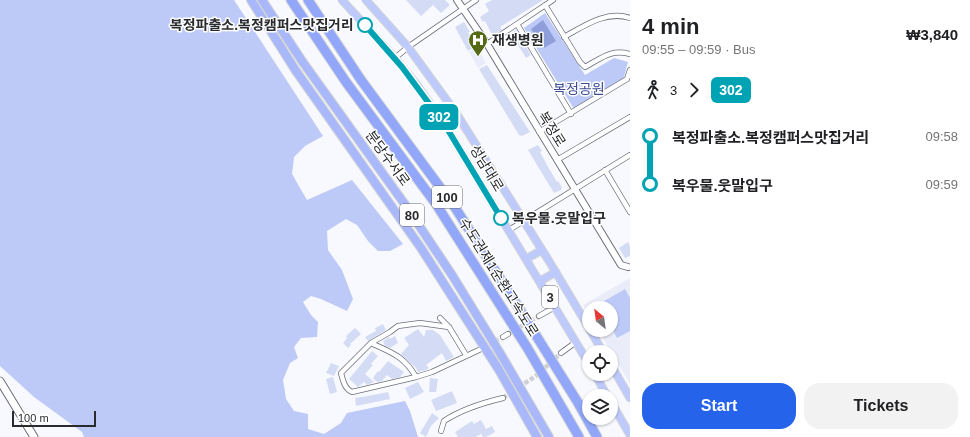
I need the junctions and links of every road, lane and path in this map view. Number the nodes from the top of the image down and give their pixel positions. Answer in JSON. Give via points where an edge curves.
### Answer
{"nodes":[{"id":1,"x":251,"y":0,"type":"edge"},
{"id":2,"x":262,"y":0,"type":"edge"},
{"id":3,"x":291,"y":0,"type":"edge"},
{"id":4,"x":308,"y":0,"type":"edge"},
{"id":5,"x":342,"y":0,"type":"edge"},
{"id":6,"x":366,"y":0,"type":"edge"},
{"id":7,"x":457,"y":0,"type":"edge"},
{"id":8,"x":476,"y":0,"type":"edge"},
{"id":9,"x":553,"y":0,"type":"edge"},
{"id":10,"x":545,"y":5,"type":"junction"},
{"id":11,"x":464,"y":8,"type":"junction"},
{"id":12,"x":630,"y":18,"type":"edge"},
{"id":13,"x":517,"y":24,"type":"junction"},
{"id":14,"x":564,"y":37,"type":"junction"},
{"id":15,"x":486,"y":44,"type":"junction"},
{"id":16,"x":408,"y":47,"type":"junction"},
{"id":17,"x":630,"y":54,"type":"edge"},
{"id":18,"x":395,"y":58,"type":"junction"},
{"id":19,"x":630,"y":70,"type":"edge"},
{"id":20,"x":629,"y":81,"type":"edge"},
{"id":21,"x":571,"y":114,"type":"junction"},
{"id":22,"x":630,"y":117,"type":"edge"},
{"id":23,"x":539,"y":132,"type":"junction"},
{"id":24,"x":630,"y":155,"type":"edge"},
{"id":25,"x":557,"y":160,"type":"junction"},
{"id":26,"x":605,"y":170,"type":"junction"},
{"id":27,"x":575,"y":189,"type":"junction"},
{"id":28,"x":630,"y":212,"type":"edge"},
{"id":29,"x":524,"y":221,"type":"junction"},
{"id":30,"x":509,"y":230,"type":"junction"},
{"id":31,"x":542,"y":250,"type":"junction"},
{"id":32,"x":526,"y":259,"type":"junction"},
{"id":33,"x":629,"y":266,"type":"edge"},
{"id":34,"x":556,"y":272,"type":"junction"},
{"id":35,"x":540,"y":281,"type":"junction"},
{"id":36,"x":555,"y":307,"type":"junction"},
{"id":37,"x":539,"y":316,"type":"tunnel mouth"},
{"id":38,"x":582,"y":316,"type":"edge"},
{"id":39,"x":440,"y":318,"type":"dead end"},
{"id":40,"x":449,"y":327,"type":"junction"},
{"id":41,"x":508,"y":334,"type":"tunnel mouth"},
{"id":42,"x":503,"y":337,"type":"tunnel mouth"},
{"id":43,"x":576,"y":342,"type":"junction"},
{"id":44,"x":371,"y":343,"type":"junction"},
{"id":45,"x":478,"y":350,"type":"tunnel mouth"},
{"id":46,"x":582,"y":352,"type":"edge"},
{"id":47,"x":561,"y":353,"type":"tunnel mouth"},
{"id":48,"x":466,"y":355,"type":"junction"},
{"id":49,"x":416,"y":377,"type":"junction"},
{"id":50,"x":618,"y":377,"type":"edge"},
{"id":51,"x":0,"y":380,"type":"edge"},
{"id":52,"x":503,"y":398,"type":"tunnel mouth"},
{"id":53,"x":630,"y":398,"type":"edge"},
{"id":54,"x":618,"y":414,"type":"edge"},
{"id":55,"x":441,"y":431,"type":"dead end"},
{"id":56,"x":630,"y":435,"type":"edge"},
{"id":57,"x":34,"y":437,"type":"edge"},
{"id":58,"x":537,"y":437,"type":"edge"},
{"id":59,"x":549,"y":437,"type":"edge"},
{"id":60,"x":579,"y":437,"type":"edge"},
{"id":61,"x":597,"y":437,"type":"edge"}],
"edges":[{"from":1,"to":58,"type":"highway","name":"분당수서로","number":"80","via":[[296,71],[421,248],[499,370]]},
{"from":2,"to":59,"type":"highway","name":"분당수서로","number":"80","via":[[452,275]]},
{"from":3,"to":60,"type":"highway","name":"수도권제1순환고속도로","number":"100","via":[[346,82],[436,204],[528,349]]},
{"from":4,"to":61,"type":"highway","name":"수도권제1순환고속도로","number":"100","via":[[362,80],[456,209]]},
{"from":5,"to":18,"type":"main road","name":"성남대로","number":"3"},
{"from":6,"to":16,"type":"main road","name":"성남대로","number":"3"},
{"from":7,"to":11,"type":"street","name":"복정로"},
{"from":8,"to":11,"type":"street"},
{"from":9,"to":10,"type":"street"},
{"from":10,"to":13,"type":"street"},
{"from":10,"to":14,"type":"street"},
{"from":11,"to":15,"type":"street","name":"복정로"},
{"from":11,"to":16,"type":"street"},
{"from":12,"to":14,"type":"street","via":[[609,16],[594,20]]},
{"from":13,"to":15,"type":"street"},
{"from":13,"to":21,"type":"street"},
{"from":14,"to":17,"type":"street","via":[[585,67],[619,51]]},
{"from":15,"to":23,"type":"street","name":"복정로"},
{"from":16,"to":18,"type":"street"},
{"from":16,"to":29,"type":"main road","name":"성남대로","number":"3","via":[[456,113]]},
{"from":18,"to":30,"type":"main road","name":"성남대로","number":"3","via":[[445,125]]},
{"from":19,"to":20,"type":"street"},
{"from":20,"to":21,"type":"street"},
{"from":21,"to":23,"type":"street"},
{"from":22,"to":25,"type":"street"},
{"from":23,"to":25,"type":"street","name":"복정로"},
{"from":24,"to":26,"type":"street"},
{"from":25,"to":27,"type":"street","name":"복정로"},
{"from":26,"to":27,"type":"street"},
{"from":26,"to":28,"type":"street"},
{"from":27,"to":29,"type":"street"},
{"from":27,"to":33,"type":"street","name":"복정로","via":[[621,265]]},
{"from":29,"to":30,"type":"street"},
{"from":29,"to":31,"type":"main road","name":"성남대로","number":"3"},
{"from":30,"to":32,"type":"main road","name":"성남대로","number":"3"},
{"from":31,"to":32,"type":"main road"},
{"from":31,"to":34,"type":"main road","name":"성남대로","number":"3"},
{"from":32,"to":35,"type":"main road","name":"성남대로","number":"3"},
{"from":34,"to":35,"type":"main road"},
{"from":34,"to":38,"type":"main road","name":"성남대로","number":"3"},
{"from":35,"to":36,"type":"main road","name":"성남대로","number":"3"},
{"from":36,"to":37,"type":"street"},
{"from":36,"to":43,"type":"main road","name":"성남대로","number":"3"},
{"from":39,"to":40,"type":"street"},
{"from":40,"to":44,"type":"street","via":[[420,323],[398,326]]},
{"from":40,"to":48,"type":"street"},
{"from":41,"to":42,"type":"street"},
{"from":43,"to":46,"type":"main road","name":"성남대로","number":"3"},
{"from":43,"to":47,"type":"street"},
{"from":44,"to":49,"type":"street","via":[[402,359]]},
{"from":44,"to":49,"type":"street","via":[[341,373],[348,390],[352,392]]},
{"from":45,"to":48,"type":"street"},
{"from":48,"to":49,"type":"street"},
{"from":50,"to":53,"type":"main road"},
{"from":51,"to":57,"type":"main road"},
{"from":52,"to":55,"type":"street","via":[[466,408],[444,421]]},
{"from":54,"to":56,"type":"main road"}]}
